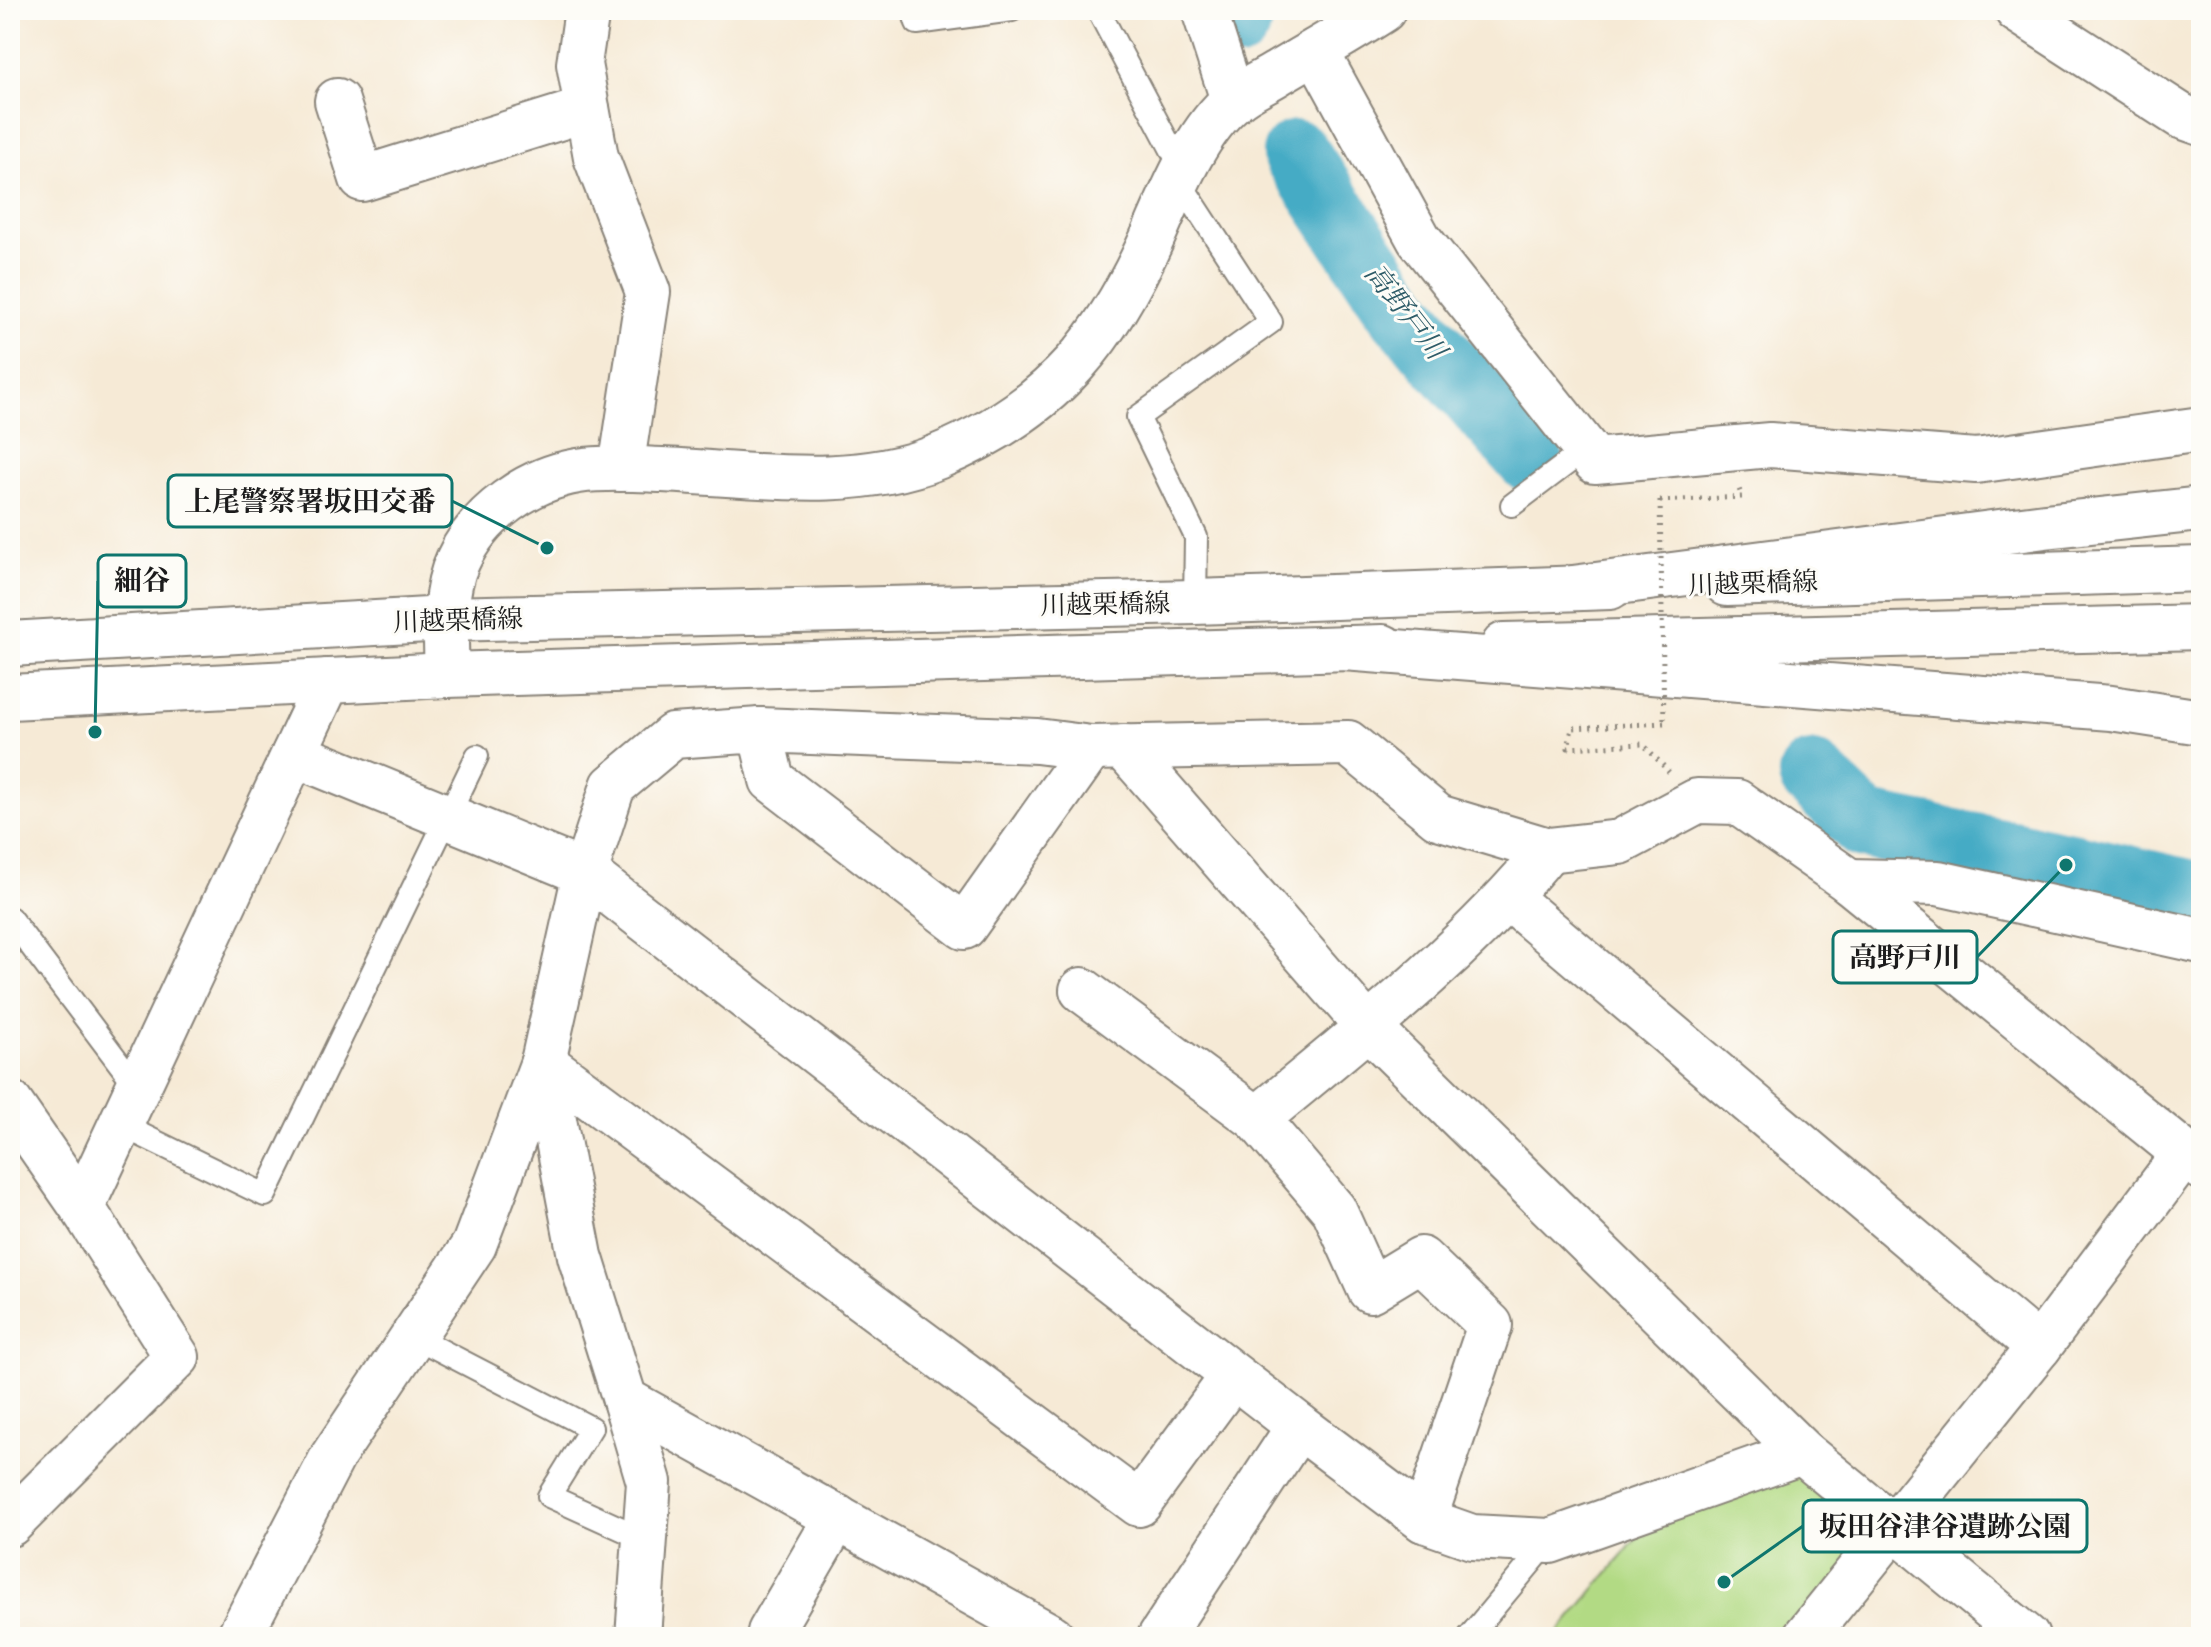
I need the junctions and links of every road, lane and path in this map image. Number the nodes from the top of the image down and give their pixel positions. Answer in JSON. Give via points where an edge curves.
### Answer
{"nodes":[{"id":1,"x":587,"y":10,"type":"edge"},
{"id":2,"x":913,"y":10,"type":"edge"},
{"id":3,"x":1012,"y":10,"type":"edge"},
{"id":4,"x":1098,"y":10,"type":"edge"},
{"id":5,"x":1204,"y":10,"type":"edge"},
{"id":6,"x":1383,"y":10,"type":"edge"},
{"id":7,"x":2017,"y":10,"type":"edge"},
{"id":8,"x":1316,"y":51,"type":"junction"},
{"id":9,"x":1233,"y":100,"type":"junction"},
{"id":10,"x":337,"y":101,"type":"dead end"},
{"id":11,"x":587,"y":109,"type":"junction"},
{"id":12,"x":2201,"y":123,"type":"edge"},
{"id":13,"x":1179,"y":173,"type":"junction"},
{"id":14,"x":2201,"y":429,"type":"edge"},
{"id":15,"x":1586,"y":449,"type":"junction"},
{"id":16,"x":621,"y":469,"type":"junction"},
{"id":17,"x":1660,"y":501,"type":"dead end"},
{"id":18,"x":1512,"y":505,"type":"dead end"},
{"id":19,"x":2201,"y":509,"type":"edge"},
{"id":20,"x":2201,"y":569,"type":"edge"},
{"id":21,"x":1573,"y":588,"type":"junction"},
{"id":22,"x":1195,"y":602,"type":"junction"},
{"id":23,"x":445,"y":619,"type":"junction"},
{"id":24,"x":2201,"y":627,"type":"edge"},
{"id":25,"x":10,"y":644,"type":"edge"},
{"id":26,"x":1344,"y":648,"type":"junction"},
{"id":27,"x":447,"y":675,"type":"junction"},
{"id":28,"x":328,"y":681,"type":"junction"},
{"id":29,"x":10,"y":697,"type":"edge"},
{"id":30,"x":2201,"y":722,"type":"edge"},
{"id":31,"x":760,"y":730,"type":"junction"},
{"id":32,"x":1108,"y":748,"type":"junction"},
{"id":33,"x":294,"y":754,"type":"junction"},
{"id":34,"x":477,"y":756,"type":"dead end"},
{"id":35,"x":1698,"y":801,"type":"junction"},
{"id":36,"x":450,"y":818,"type":"junction"},
{"id":37,"x":1548,"y":850,"type":"junction"},
{"id":38,"x":585,"y":873,"type":"junction"},
{"id":39,"x":1849,"y":881,"type":"junction"},
{"id":40,"x":1509,"y":898,"type":"junction"},
{"id":41,"x":10,"y":918,"type":"edge"},
{"id":42,"x":2201,"y":941,"type":"edge"},
{"id":43,"x":1082,"y":990,"type":"dead end"},
{"id":44,"x":1368,"y":1027,"type":"junction"},
{"id":45,"x":543,"y":1062,"type":"junction"},
{"id":46,"x":10,"y":1103,"type":"edge"},
{"id":47,"x":129,"y":1107,"type":"junction"},
{"id":48,"x":1257,"y":1119,"type":"junction"},
{"id":49,"x":2193,"y":1160,"type":"edge"},
{"id":50,"x":82,"y":1207,"type":"junction"},
{"id":51,"x":413,"y":1336,"type":"junction"},
{"id":52,"x":2039,"y":1347,"type":"junction"},
{"id":53,"x":1233,"y":1376,"type":"junction"},
{"id":54,"x":625,"y":1400,"type":"junction"},
{"id":55,"x":1299,"y":1426,"type":"junction"},
{"id":56,"x":1802,"y":1452,"type":"junction"},
{"id":57,"x":837,"y":1517,"type":"junction"},
{"id":58,"x":1424,"y":1520,"type":"junction"},
{"id":59,"x":10,"y":1524,"type":"edge"},
{"id":60,"x":1897,"y":1527,"type":"junction"},
{"id":61,"x":644,"y":1539,"type":"junction"},
{"id":62,"x":1550,"y":1541,"type":"junction"},
{"id":63,"x":239,"y":1637,"type":"edge"},
{"id":64,"x":638,"y":1637,"type":"edge"},
{"id":65,"x":778,"y":1637,"type":"edge"},
{"id":66,"x":1052,"y":1637,"type":"edge"},
{"id":67,"x":1160,"y":1637,"type":"edge"},
{"id":68,"x":1469,"y":1637,"type":"edge"},
{"id":69,"x":1805,"y":1637,"type":"edge"},
{"id":70,"x":2027,"y":1637,"type":"edge"}],
"edges":[{"from":1,"to":11,"type":"main road","via":[[579,64]]},
{"from":2,"to":3,"type":"lane","via":[[917,23]]},
{"from":4,"to":13,"type":"lane"},
{"from":5,"to":9,"type":"main road"},
{"from":6,"to":8,"type":"main road"},
{"from":7,"to":12,"type":"main road","via":[[2181,116]]},
{"from":8,"to":9,"type":"main road"},
{"from":8,"to":15,"type":"main road","via":[[1419,239]]},
{"from":9,"to":13,"type":"main road"},
{"from":10,"to":11,"type":"main road","via":[[362,179]]},
{"from":11,"to":16,"type":"main road","via":[[596,157],[648,292]]},
{"from":13,"to":16,"type":"main road","via":[[1105,330],[1068,374],[988,436],[880,473]]},
{"from":13,"to":22,"type":"lane","via":[[1271,322],[1138,417],[1196,537]]},
{"from":14,"to":15,"type":"main road","via":[[1976,461],[1770,445],[1595,461]]},
{"from":15,"to":18,"type":"lane"},
{"from":16,"to":23,"type":"main road","via":[[576,471],[506,501],[478,525],[457,562]]},
{"from":17,"to":35,"type":"path","bridge":true,"via":[[1664,723],[1572,728],[1568,748],[1643,744]]},
{"from":19,"to":21,"type":"main road"},
{"from":20,"to":21,"type":"main road","name":"川越栗橋線"},
{"from":21,"to":22,"type":"main road","name":"川越栗橋線"},
{"from":22,"to":23,"type":"main road","name":"川越栗橋線"},
{"from":23,"to":25,"type":"main road","name":"川越栗橋線"},
{"from":23,"to":27,"type":"main road"},
{"from":24,"to":26,"type":"main road","name":"川越栗橋線"},
{"from":26,"to":27,"type":"main road","name":"川越栗橋線"},
{"from":26,"to":30,"type":"main road","via":[[2095,707]]},
{"from":27,"to":28,"type":"main road","name":"川越栗橋線"},
{"from":28,"to":29,"type":"main road","name":"川越栗橋線"},
{"from":28,"to":33,"type":"main road"},
{"from":31,"to":32,"type":"main road"},
{"from":31,"to":32,"type":"main road","via":[[772,780],[964,927]]},
{"from":31,"to":38,"type":"main road","via":[[673,736],[613,786]]},
{"from":32,"to":37,"type":"main road","via":[[1348,743],[1438,817]]},
{"from":32,"to":44,"type":"main road"},
{"from":33,"to":36,"type":"main road"},
{"from":33,"to":47,"type":"main road"},
{"from":34,"to":36,"type":"lane"},
{"from":35,"to":37,"type":"main road","via":[[1620,842]]},
{"from":35,"to":39,"type":"main road","via":[[1737,802]]},
{"from":36,"to":38,"type":"main road"},
{"from":36,"to":47,"type":"lane","via":[[265,1195]]},
{"from":37,"to":40,"type":"main road"},
{"from":38,"to":45,"type":"main road"},
{"from":38,"to":53,"type":"main road"},
{"from":39,"to":42,"type":"main road","via":[[1938,883]]},
{"from":39,"to":49,"type":"main road"},
{"from":40,"to":44,"type":"main road"},
{"from":40,"to":52,"type":"main road"},
{"from":41,"to":47,"type":"lane"},
{"from":43,"to":48,"type":"main road"},
{"from":44,"to":48,"type":"main road"},
{"from":44,"to":56,"type":"main road"},
{"from":45,"to":51,"type":"main road","via":[[474,1245]]},
{"from":45,"to":53,"type":"main road","via":[[1139,1504]]},
{"from":45,"to":54,"type":"main road","via":[[580,1256]]},
{"from":46,"to":50,"type":"main road"},
{"from":47,"to":50,"type":"main road"},
{"from":48,"to":58,"type":"main road","via":[[1334,1210],[1370,1290],[1421,1259],[1490,1325]]},
{"from":49,"to":52,"type":"main road"},
{"from":50,"to":59,"type":"main road","via":[[177,1357]]},
{"from":51,"to":61,"type":"lane","via":[[591,1428],[549,1496]]},
{"from":51,"to":63,"type":"main road","via":[[333,1456]]},
{"from":52,"to":60,"type":"main road"},
{"from":53,"to":55,"type":"main road"},
{"from":54,"to":57,"type":"main road"},
{"from":54,"to":61,"type":"main road","via":[[649,1482]]},
{"from":55,"to":58,"type":"main road"},
{"from":55,"to":67,"type":"main road"},
{"from":56,"to":60,"type":"main road"},
{"from":56,"to":62,"type":"main road"},
{"from":57,"to":65,"type":"main road","via":[[770,1632]]},
{"from":57,"to":66,"type":"main road"},
{"from":58,"to":62,"type":"main road","via":[[1472,1537]]},
{"from":60,"to":69,"type":"main road"},
{"from":60,"to":70,"type":"main road"},
{"from":61,"to":64,"type":"main road"},
{"from":62,"to":68,"type":"lane"}]}
